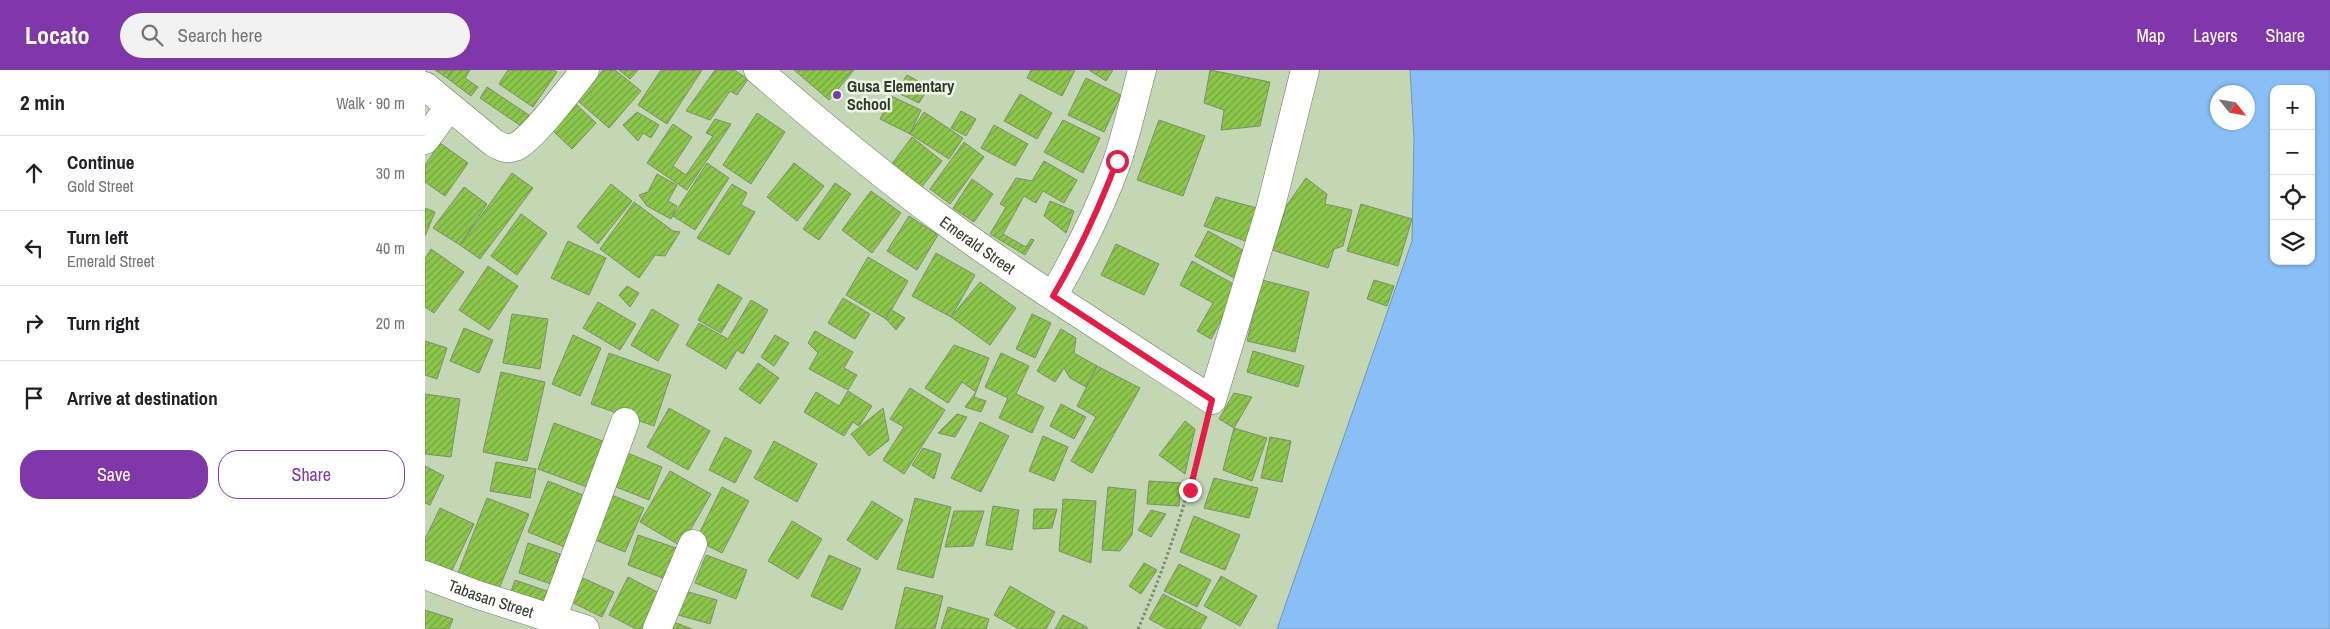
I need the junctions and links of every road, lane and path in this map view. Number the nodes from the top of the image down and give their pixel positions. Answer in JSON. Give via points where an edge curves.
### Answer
{"nodes":[{"id":1,"x":585,"y":70,"type":"edge"},
{"id":2,"x":758,"y":70,"type":"edge"},
{"id":3,"x":1142,"y":70,"type":"edge"},
{"id":4,"x":1305,"y":70,"type":"edge"},
{"id":5,"x":425,"y":86,"type":"edge"},
{"id":6,"x":449,"y":107,"type":"junction"},
{"id":7,"x":425,"y":140,"type":"edge"},
{"id":8,"x":1053,"y":296,"type":"junction"},
{"id":9,"x":1212,"y":400,"type":"junction"},
{"id":10,"x":625,"y":422,"type":"dead end"},
{"id":11,"x":693,"y":544,"type":"dead end"},
{"id":12,"x":425,"y":575,"type":"edge"},
{"id":13,"x":552,"y":619,"type":"junction"},
{"id":14,"x":585,"y":629,"type":"edge"},
{"id":15,"x":657,"y":629,"type":"edge"},
{"id":16,"x":1138,"y":629,"type":"edge"}],
"edges":[{"from":1,"to":6,"type":"street","via":[[540,124],[514,148],[494,143]]},
{"from":2,"to":8,"type":"street","name":"Emerald Street","via":[[940,218]]},
{"from":3,"to":8,"type":"street","via":[[1117,161],[1099,209],[1079,253]]},
{"from":4,"to":9,"type":"street","via":[[1271,206]]},
{"from":5,"to":6,"type":"street"},
{"from":6,"to":7,"type":"street"},
{"from":8,"to":9,"type":"street","name":"Emerald Street"},
{"from":9,"to":16,"type":"path","via":[[1190,490],[1161,578]]},
{"from":10,"to":13,"type":"street"},
{"from":11,"to":15,"type":"street"},
{"from":12,"to":13,"type":"street","name":"Tabasan Street"},
{"from":13,"to":14,"type":"street","name":"Tabasan Street"}]}
